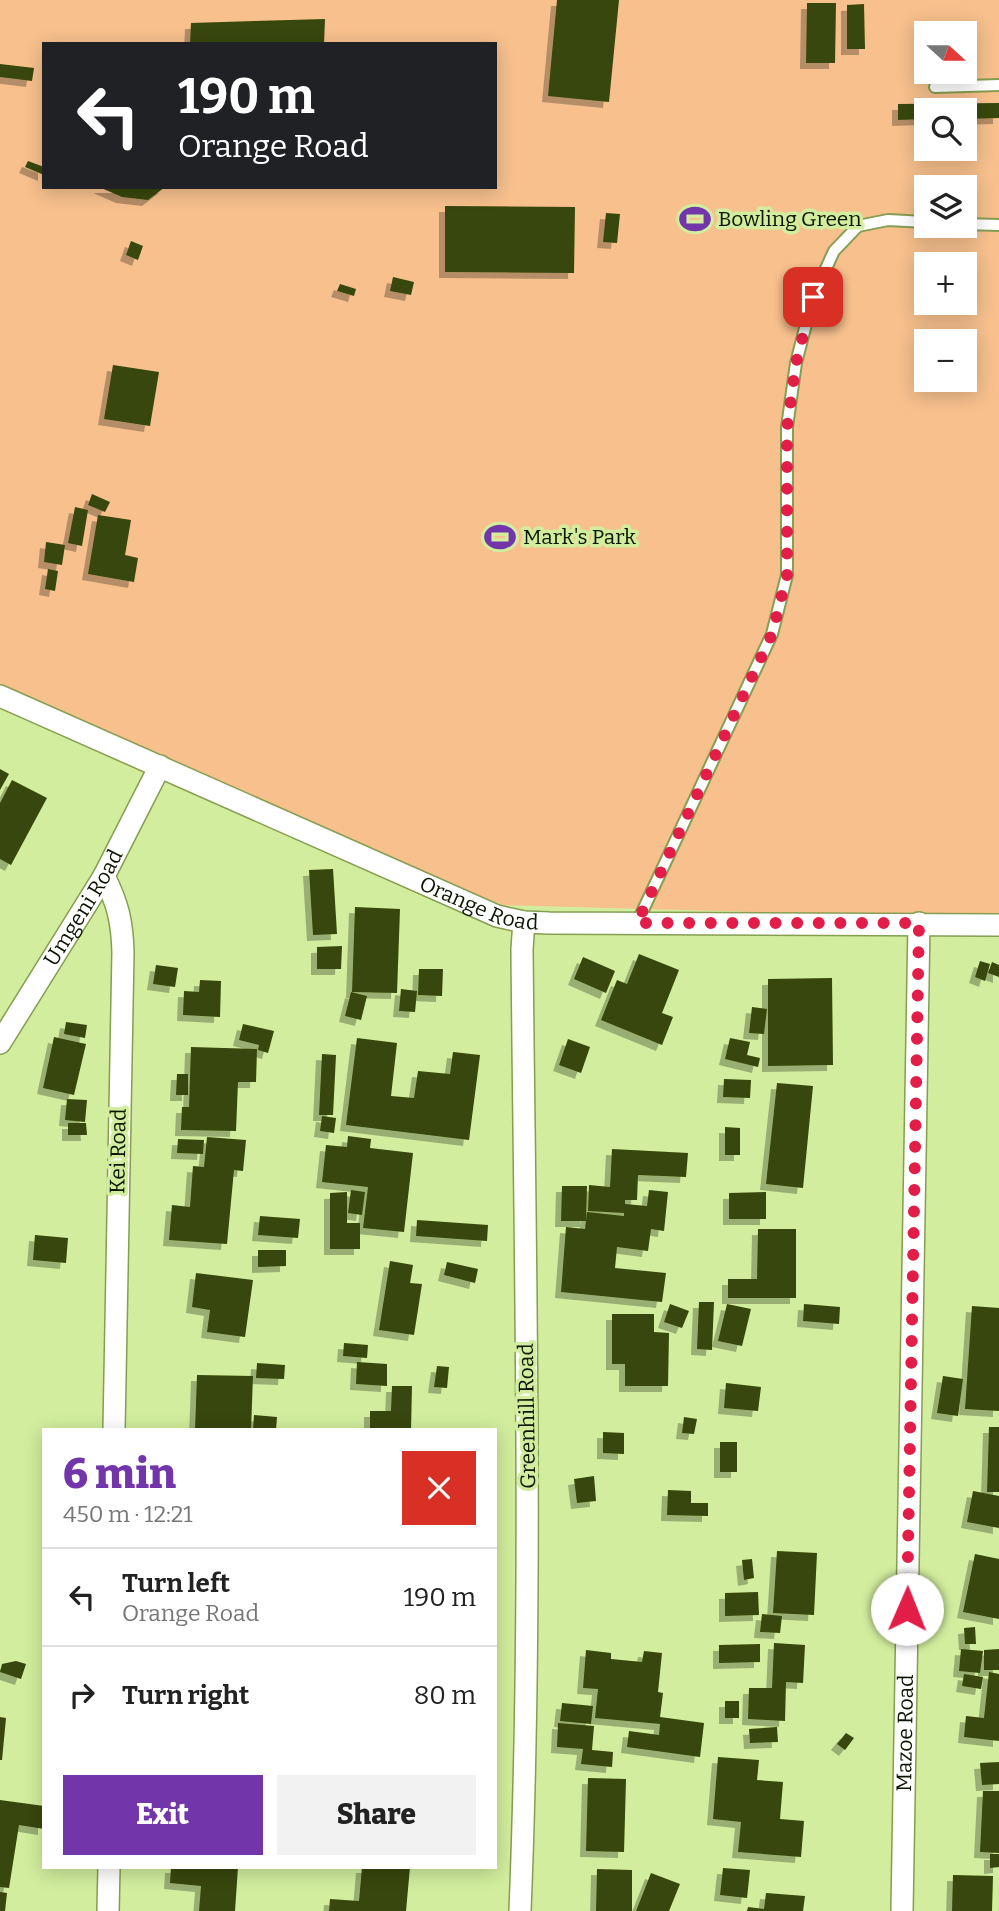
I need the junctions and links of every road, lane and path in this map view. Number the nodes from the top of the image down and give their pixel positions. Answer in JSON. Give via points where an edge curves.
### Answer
{"nodes":[{"id":1,"x":999,"y":85,"type":"edge"},
{"id":2,"x":935,"y":87,"type":"dead end"},
{"id":3,"x":914,"y":221,"type":"edge"},
{"id":4,"x":977,"y":224,"type":"edge"},
{"id":5,"x":999,"y":225,"type":"edge"},
{"id":6,"x":0,"y":696,"type":"edge"},
{"id":7,"x":160,"y":766,"type":"junction"},
{"id":8,"x":104,"y":876,"type":"junction"},
{"id":9,"x":524,"y":922,"type":"junction"},
{"id":10,"x":637,"y":923,"type":"junction"},
{"id":11,"x":919,"y":923,"type":"junction"},
{"id":12,"x":999,"y":925,"type":"edge"},
{"id":13,"x":0,"y":1043,"type":"edge"},
{"id":14,"x":114,"y":1428,"type":"edge"},
{"id":15,"x":109,"y":1869,"type":"edge"},
{"id":16,"x":108,"y":1911,"type":"edge"},
{"id":17,"x":520,"y":1911,"type":"edge"},
{"id":18,"x":902,"y":1911,"type":"edge"}],
"edges":[{"from":1,"to":2,"type":"lane"},
{"from":3,"to":10,"type":"lane","via":[[888,220],[858,226],[834,251],[813,297],[796,363],[787,428],[787,575],[772,634]]},
{"from":4,"to":5,"type":"lane"},
{"from":6,"to":7,"type":"street","name":"Orange Road"},
{"from":7,"to":8,"type":"street","name":"Umgeni Road"},
{"from":7,"to":9,"type":"street","name":"Orange Road","via":[[497,916]]},
{"from":8,"to":13,"type":"street","name":"Umgeni Road"},
{"from":8,"to":14,"type":"street","name":"Kei Road","via":[[118,904],[123,952]]},
{"from":9,"to":10,"type":"street","name":"Orange Road"},
{"from":9,"to":17,"type":"street","name":"Greenhill Road","via":[[528,1522]]},
{"from":10,"to":11,"type":"street","name":"Orange Road"},
{"from":11,"to":12,"type":"street","name":"Orange Road"},
{"from":11,"to":18,"type":"street","name":"Mazoe Road"},
{"from":15,"to":16,"type":"street"}]}
